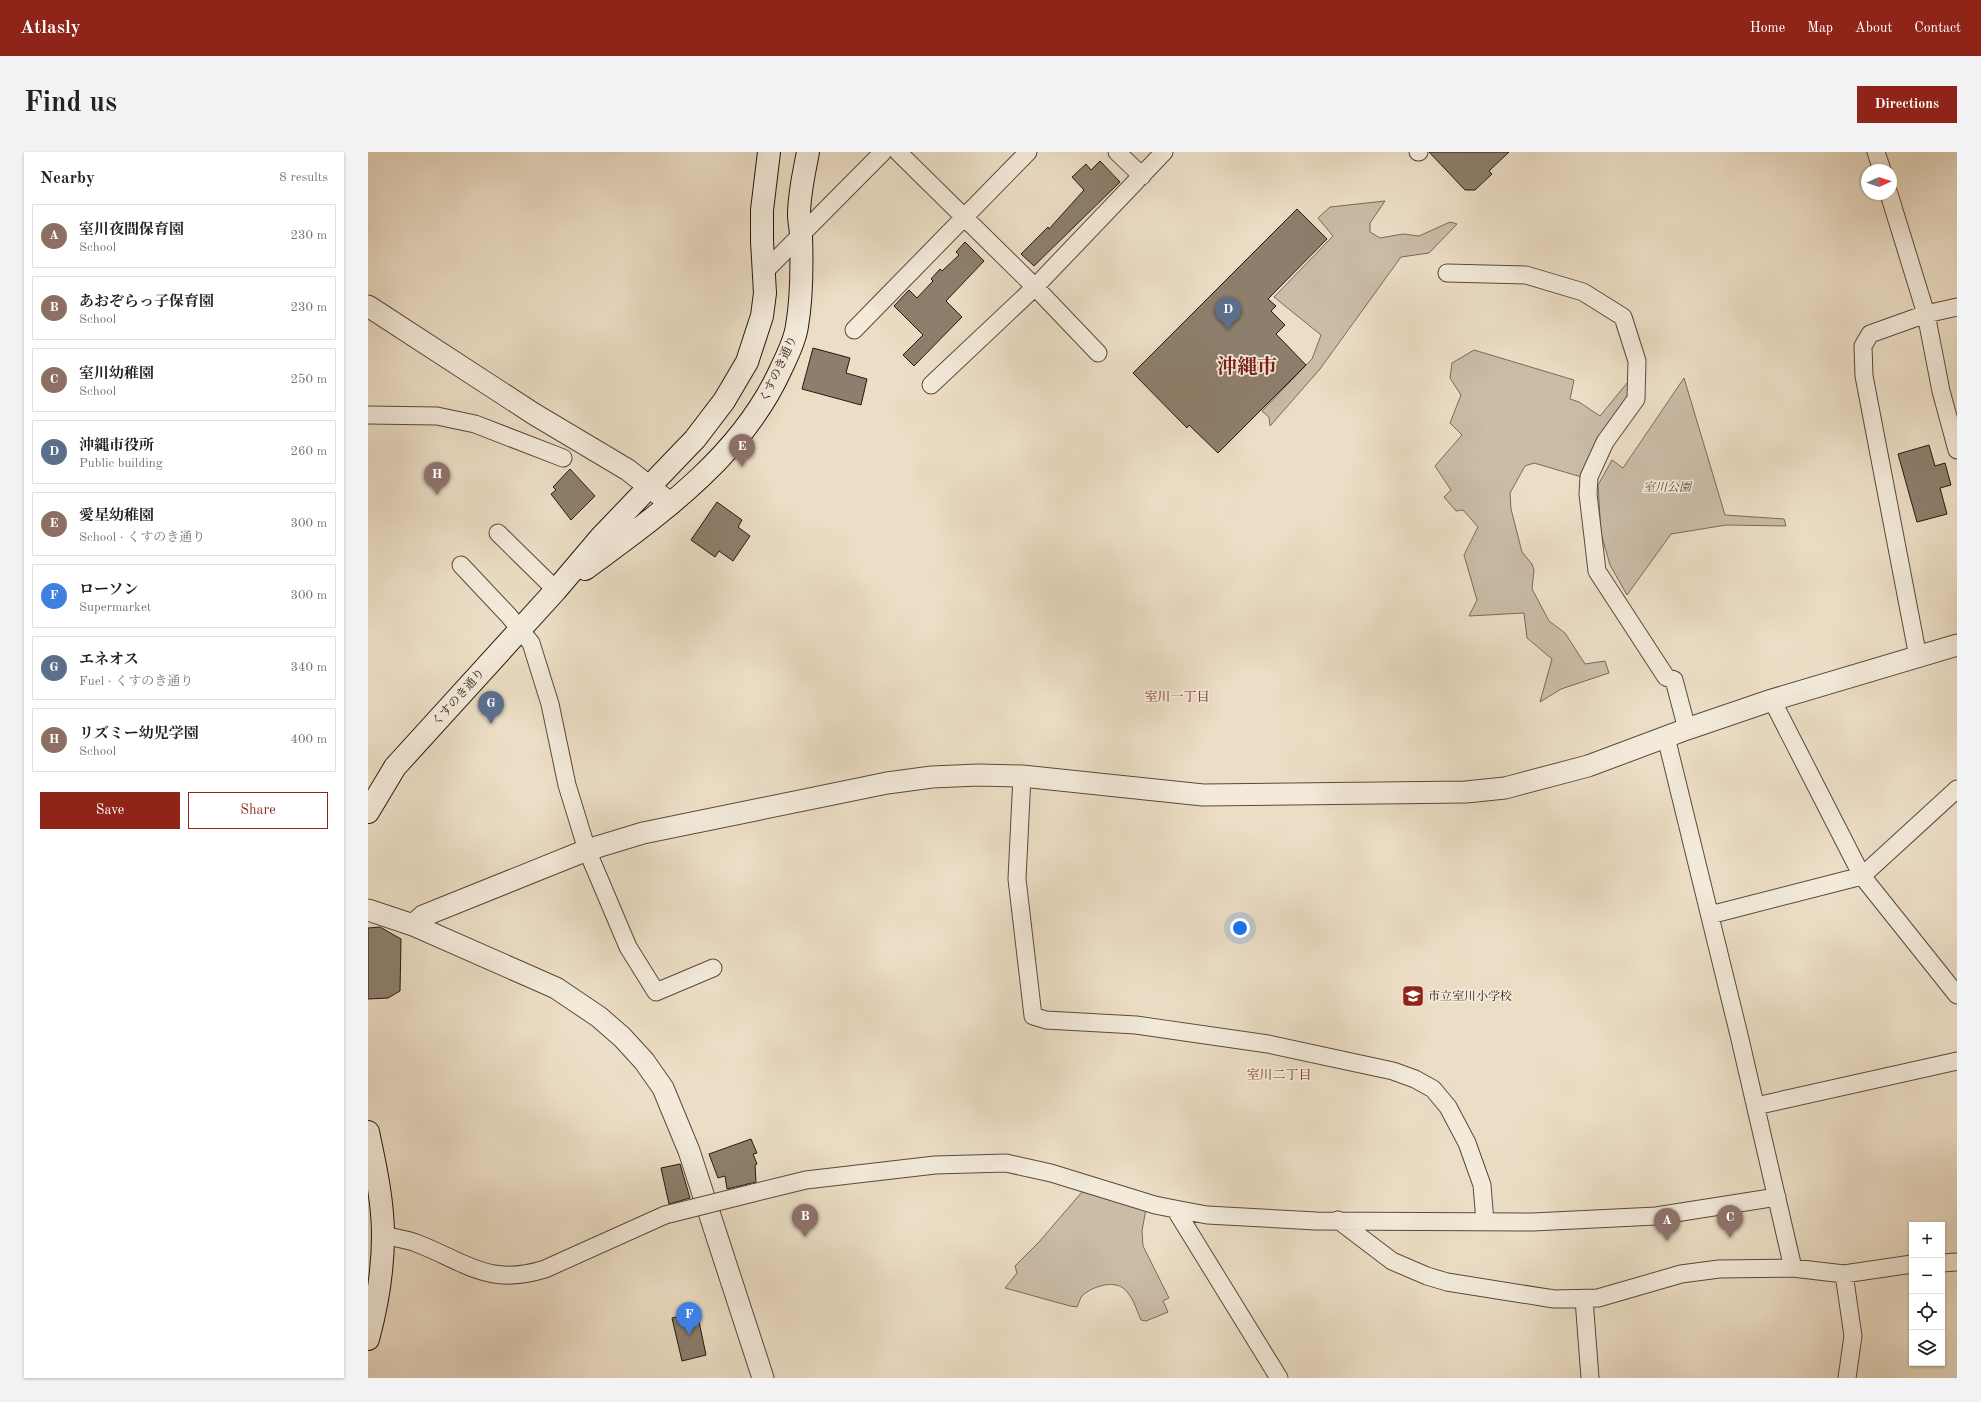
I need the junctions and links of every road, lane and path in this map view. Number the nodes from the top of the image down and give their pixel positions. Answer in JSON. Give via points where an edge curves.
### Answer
{"nodes":[{"id":1,"x":769,"y":152,"type":"edge"},
{"id":2,"x":808,"y":152,"type":"edge"},
{"id":3,"x":883,"y":152,"type":"edge"},
{"id":4,"x":898,"y":152,"type":"edge"},
{"id":5,"x":1028,"y":152,"type":"edge"},
{"id":6,"x":1117,"y":152,"type":"edge"},
{"id":7,"x":1164,"y":152,"type":"edge"},
{"id":8,"x":1876,"y":152,"type":"edge"},
{"id":9,"x":1880,"y":164,"type":"edge"},
{"id":10,"x":1142,"y":176,"type":"junction"},
{"id":11,"x":1891,"y":200,"type":"edge"},
{"id":12,"x":964,"y":217,"type":"junction"},
{"id":13,"x":801,"y":234,"type":"junction"},
{"id":14,"x":765,"y":271,"type":"junction"},
{"id":15,"x":1447,"y":273,"type":"dead end"},
{"id":16,"x":1035,"y":287,"type":"junction"},
{"id":17,"x":368,"y":306,"type":"edge"},
{"id":18,"x":1957,"y":306,"type":"edge"},
{"id":19,"x":1926,"y":314,"type":"junction"},
{"id":20,"x":854,"y":330,"type":"dead end"},
{"id":21,"x":1098,"y":353,"type":"dead end"},
{"id":22,"x":931,"y":385,"type":"dead end"},
{"id":23,"x":368,"y":415,"type":"edge"},
{"id":24,"x":1957,"y":450,"type":"edge"},
{"id":25,"x":563,"y":458,"type":"dead end"},
{"id":26,"x":651,"y":486,"type":"junction"},
{"id":27,"x":671,"y":504,"type":"junction"},
{"id":28,"x":498,"y":533,"type":"dead end"},
{"id":29,"x":461,"y":565,"type":"dead end"},
{"id":30,"x":556,"y":590,"type":"junction"},
{"id":31,"x":520,"y":628,"type":"junction"},
{"id":32,"x":1957,"y":645,"type":"edge"},
{"id":33,"x":1918,"y":657,"type":"junction"},
{"id":34,"x":1772,"y":700,"type":"junction"},
{"id":35,"x":1687,"y":729,"type":"junction"},
{"id":36,"x":1666,"y":737,"type":"junction"},
{"id":37,"x":1022,"y":776,"type":"junction"},
{"id":38,"x":1957,"y":789,"type":"edge"},
{"id":39,"x":368,"y":812,"type":"edge"},
{"id":40,"x":587,"y":850,"type":"junction"},
{"id":41,"x":1862,"y":876,"type":"junction"},
{"id":42,"x":368,"y":910,"type":"edge"},
{"id":43,"x":1710,"y":915,"type":"junction"},
{"id":44,"x":413,"y":925,"type":"junction"},
{"id":45,"x":713,"y":968,"type":"dead end"},
{"id":46,"x":1957,"y":995,"type":"edge"},
{"id":47,"x":1957,"y":1061,"type":"edge"},
{"id":48,"x":1756,"y":1106,"type":"junction"},
{"id":49,"x":368,"y":1132,"type":"edge"},
{"id":50,"x":1776,"y":1197,"type":"junction"},
{"id":51,"x":1175,"y":1210,"type":"junction"},
{"id":52,"x":1338,"y":1220,"type":"junction"},
{"id":53,"x":1485,"y":1222,"type":"junction"},
{"id":54,"x":383,"y":1235,"type":"junction"},
{"id":55,"x":1957,"y":1262,"type":"edge"},
{"id":56,"x":1945,"y":1263,"type":"edge"},
{"id":57,"x":1909,"y":1264,"type":"edge"},
{"id":58,"x":1793,"y":1268,"type":"junction"},
{"id":59,"x":1844,"y":1274,"type":"junction"},
{"id":60,"x":1584,"y":1299,"type":"junction"},
{"id":61,"x":368,"y":1338,"type":"edge"},
{"id":62,"x":763,"y":1378,"type":"edge"},
{"id":63,"x":1280,"y":1378,"type":"edge"},
{"id":64,"x":1590,"y":1378,"type":"edge"},
{"id":65,"x":1847,"y":1378,"type":"edge"}],
"edges":[{"from":1,"to":14,"type":"main road","name":"くすのき通り","via":[[762,210]]},
{"from":2,"to":13,"type":"main road","name":"くすのき通り","via":[[799,215]]},
{"from":3,"to":13,"type":"street"},
{"from":4,"to":12,"type":"street"},
{"from":5,"to":12,"type":"street"},
{"from":6,"to":10,"type":"street"},
{"from":7,"to":10,"type":"street"},
{"from":8,"to":9,"type":"street"},
{"from":10,"to":16,"type":"street"},
{"from":11,"to":19,"type":"street"},
{"from":12,"to":16,"type":"street"},
{"from":12,"to":20,"type":"street"},
{"from":13,"to":14,"type":"street"},
{"from":13,"to":27,"type":"main road","name":"くすのき通り","via":[[801,296],[797,328],[773,387],[735,443]]},
{"from":14,"to":26,"type":"main road","name":"くすのき通り","via":[[762,316],[747,362],[724,402],[695,439]]},
{"from":15,"to":35,"type":"street","via":[[1526,275],[1583,292],[1623,317],[1637,361],[1636,399],[1605,442],[1589,477],[1588,494],[1597,571],[1666,677],[1674,680]]},
{"from":16,"to":21,"type":"street"},
{"from":16,"to":22,"type":"street"},
{"from":17,"to":26,"type":"street"},
{"from":18,"to":19,"type":"street"},
{"from":19,"to":24,"type":"street","via":[[1941,391]]},
{"from":19,"to":33,"type":"street","via":[[1870,334],[1863,346],[1864,376]]},
{"from":23,"to":25,"type":"street","via":[[437,416],[475,424]]},
{"from":26,"to":27,"type":"street"},
{"from":26,"to":30,"type":"main road","name":"くすのき通り","via":[[601,537]]},
{"from":27,"to":30,"type":"main road","name":"くすのき通り"},
{"from":28,"to":30,"type":"street"},
{"from":29,"to":31,"type":"street"},
{"from":30,"to":31,"type":"main road","name":"くすのき通り"},
{"from":31,"to":39,"type":"main road","name":"くすのき通り","via":[[395,767]]},
{"from":31,"to":40,"type":"street","via":[[531,643],[550,704],[567,786]]},
{"from":32,"to":33,"type":"street"},
{"from":33,"to":34,"type":"street"},
{"from":34,"to":35,"type":"street"},
{"from":34,"to":41,"type":"street"},
{"from":35,"to":36,"type":"street"},
{"from":36,"to":37,"type":"street","via":[[1588,766],[1547,778],[1505,788],[1466,792],[1203,795]]},
{"from":36,"to":43,"type":"street"},
{"from":37,"to":40,"type":"street","via":[[956,776],[887,783],[643,833]]},
{"from":37,"to":53,"type":"street","via":[[1017,879],[1033,1016],[1046,1020],[1136,1025],[1268,1044],[1393,1071],[1415,1079],[1433,1089],[1448,1107],[1467,1143],[1482,1185]]},
{"from":38,"to":41,"type":"street"},
{"from":40,"to":44,"type":"street","via":[[423,916]]},
{"from":40,"to":45,"type":"street","via":[[628,947],[656,992]]},
{"from":41,"to":43,"type":"street"},
{"from":41,"to":46,"type":"street"},
{"from":42,"to":44,"type":"street"},
{"from":43,"to":48,"type":"street"},
{"from":44,"to":62,"type":"street","via":[[556,988],[599,1017],[644,1061],[663,1088],[689,1151]]},
{"from":47,"to":48,"type":"street"},
{"from":48,"to":50,"type":"street"},
{"from":49,"to":54,"type":"main road","via":[[380,1197]]},
{"from":50,"to":53,"type":"street","via":[[1656,1216]]},
{"from":50,"to":58,"type":"street"},
{"from":51,"to":52,"type":"street","via":[[1207,1215]]},
{"from":51,"to":54,"type":"street","bridge":true,"via":[[1051,1173],[1006,1163],[935,1165],[806,1180],[666,1215],[525,1275],[505,1276],[480,1271],[415,1242]]},
{"from":51,"to":63,"type":"street"},
{"from":52,"to":53,"type":"street"},
{"from":52,"to":60,"type":"street","via":[[1392,1261],[1427,1276],[1447,1282],[1554,1299]]},
{"from":54,"to":61,"type":"main road","via":[[379,1284]]},
{"from":55,"to":56,"type":"street"},
{"from":57,"to":59,"type":"street"},
{"from":58,"to":59,"type":"street"},
{"from":58,"to":60,"type":"street","via":[[1719,1269],[1681,1274],[1598,1298]]},
{"from":59,"to":65,"type":"street","via":[[1853,1336]]},
{"from":60,"to":64,"type":"street"}]}
